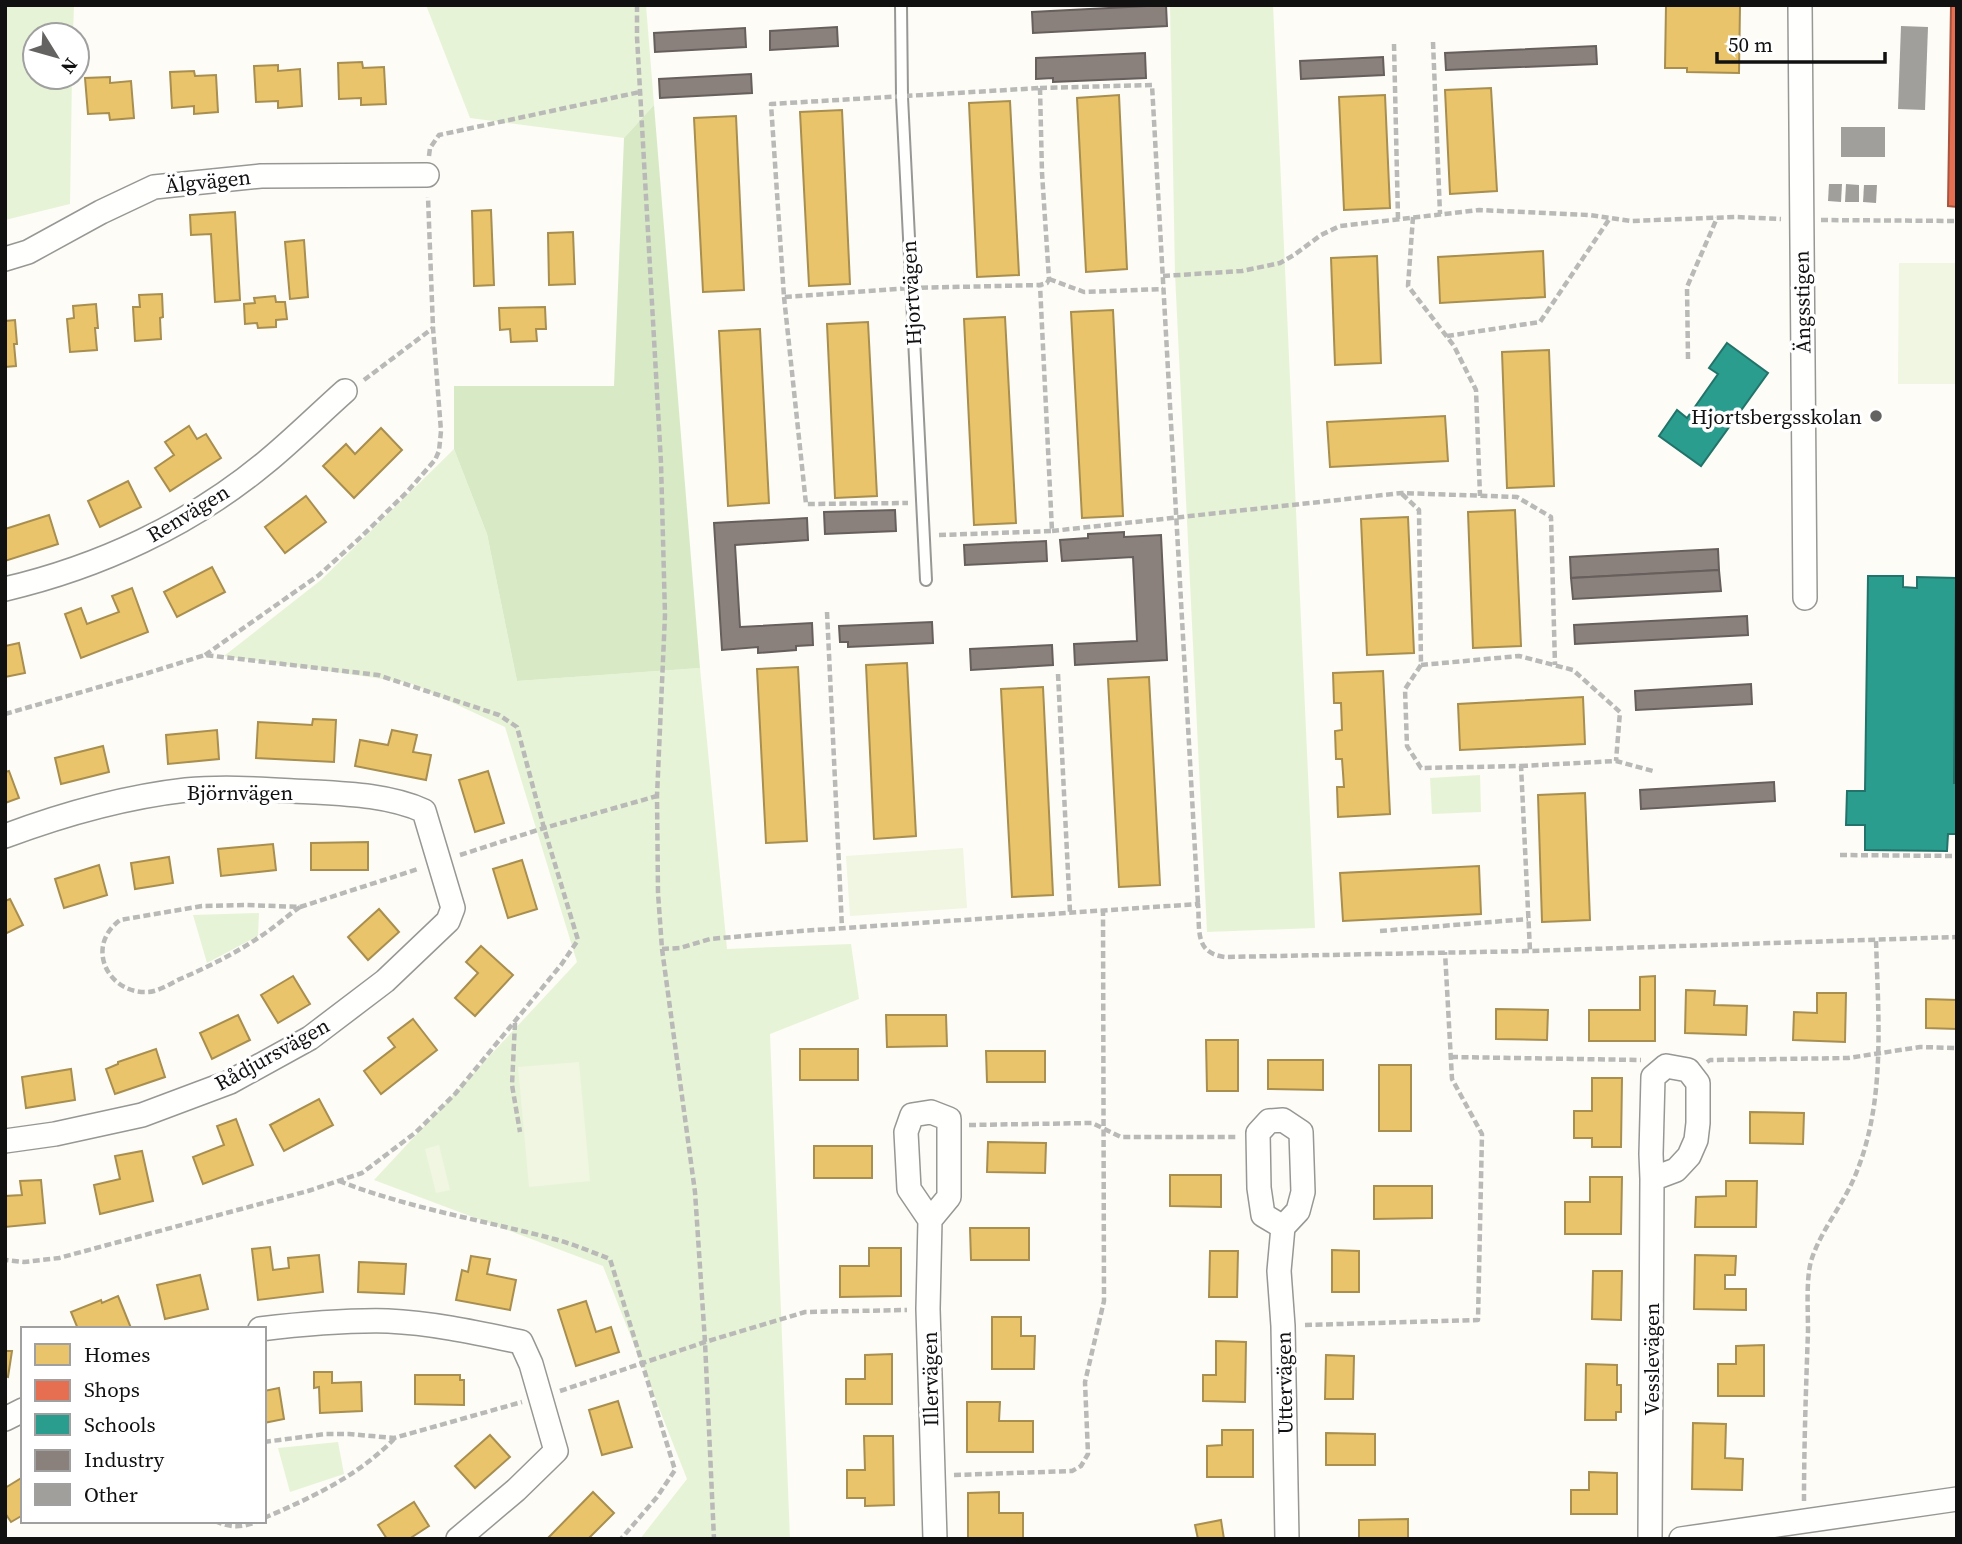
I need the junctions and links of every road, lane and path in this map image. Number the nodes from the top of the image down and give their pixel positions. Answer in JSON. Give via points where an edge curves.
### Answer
{"nodes":[{"id":1,"x":638,"y":5,"type":"edge"},
{"id":2,"x":901,"y":5,"type":"edge"},
{"id":3,"x":1800,"y":5,"type":"edge"},
{"id":4,"x":1433,"y":42,"type":"dead end"},
{"id":5,"x":1394,"y":44,"type":"dead end"},
{"id":6,"x":1040,"y":88,"type":"junction"},
{"id":7,"x":640,"y":92,"type":"junction"},
{"id":8,"x":902,"y":97,"type":"junction"},
{"id":9,"x":427,"y":175,"type":"junction"},
{"id":10,"x":1440,"y":214,"type":"junction"},
{"id":11,"x":1413,"y":217,"type":"junction"},
{"id":12,"x":1610,"y":218,"type":"junction"},
{"id":13,"x":1717,"y":218,"type":"junction"},
{"id":14,"x":1398,"y":219,"type":"junction"},
{"id":15,"x":1801,"y":219,"type":"junction"},
{"id":16,"x":1957,"y":220,"type":"edge"},
{"id":17,"x":5,"y":259,"type":"edge"},
{"id":18,"x":1163,"y":276,"type":"junction"},
{"id":19,"x":1049,"y":279,"type":"junction"},
{"id":20,"x":1040,"y":285,"type":"junction"},
{"id":21,"x":911,"y":288,"type":"junction"},
{"id":22,"x":1163,"y":289,"type":"junction"},
{"id":23,"x":784,"y":298,"type":"junction"},
{"id":24,"x":433,"y":328,"type":"junction"},
{"id":25,"x":1447,"y":336,"type":"junction"},
{"id":26,"x":1688,"y":359,"type":"dead end"},
{"id":27,"x":345,"y":391,"type":"joint"},
{"id":28,"x":1402,"y":493,"type":"junction"},
{"id":29,"x":1480,"y":496,"type":"junction"},
{"id":30,"x":922,"y":503,"type":"junction"},
{"id":31,"x":1176,"y":518,"type":"junction"},
{"id":32,"x":1052,"y":531,"type":"junction"},
{"id":33,"x":924,"y":536,"type":"junction"},
{"id":34,"x":926,"y":580,"type":"dead end"},
{"id":35,"x":5,"y":589,"type":"edge"},
{"id":36,"x":1805,"y":598,"type":"dead end"},
{"id":37,"x":827,"y":612,"type":"dead end"},
{"id":38,"x":205,"y":655,"type":"junction"},
{"id":39,"x":1421,"y":665,"type":"junction"},
{"id":40,"x":1555,"y":665,"type":"junction"},
{"id":41,"x":1058,"y":674,"type":"dead end"},
{"id":42,"x":5,"y":714,"type":"edge"},
{"id":43,"x":1616,"y":761,"type":"junction"},
{"id":44,"x":1521,"y":766,"type":"junction"},
{"id":45,"x":1653,"y":771,"type":"dead end"},
{"id":46,"x":657,"y":796,"type":"junction"},
{"id":47,"x":544,"y":828,"type":"junction"},
{"id":48,"x":5,"y":836,"type":"edge"},
{"id":49,"x":1840,"y":855,"type":"dead end"},
{"id":50,"x":1957,"y":856,"type":"edge"},
{"id":51,"x":440,"y":862,"type":"junction"},
{"id":52,"x":1198,"y":904,"type":"junction"},
{"id":53,"x":300,"y":907,"type":"junction"},
{"id":54,"x":1103,"y":910,"type":"junction"},
{"id":55,"x":1070,"y":912,"type":"junction"},
{"id":56,"x":1528,"y":919,"type":"junction"},
{"id":57,"x":842,"y":928,"type":"junction"},
{"id":58,"x":1380,"y":931,"type":"dead end"},
{"id":59,"x":1957,"y":936,"type":"edge"},
{"id":60,"x":1876,"y":939,"type":"junction"},
{"id":61,"x":662,"y":949,"type":"junction"},
{"id":62,"x":1530,"y":951,"type":"junction"},
{"id":63,"x":1445,"y":952,"type":"junction"},
{"id":64,"x":515,"y":1023,"type":"junction"},
{"id":65,"x":1957,"y":1048,"type":"edge"},
{"id":66,"x":1878,"y":1053,"type":"junction"},
{"id":67,"x":1451,"y":1058,"type":"junction"},
{"id":68,"x":1677,"y":1068,"type":"junction"},
{"id":69,"x":949,"y":1126,"type":"junction"},
{"id":70,"x":1104,"y":1129,"type":"junction"},
{"id":71,"x":520,"y":1132,"type":"dead end"},
{"id":72,"x":1258,"y":1137,"type":"junction"},
{"id":73,"x":5,"y":1141,"type":"edge"},
{"id":74,"x":1653,"y":1179,"type":"junction"},
{"id":75,"x":338,"y":1181,"type":"junction"},
{"id":76,"x":930,"y":1220,"type":"junction"},
{"id":77,"x":1283,"y":1227,"type":"junction"},
{"id":78,"x":5,"y":1260,"type":"edge"},
{"id":79,"x":928,"y":1309,"type":"junction"},
{"id":80,"x":1283,"y":1326,"type":"junction"},
{"id":81,"x":266,"y":1328,"type":"edge"},
{"id":82,"x":705,"y":1342,"type":"junction"},
{"id":83,"x":643,"y":1363,"type":"junction"},
{"id":84,"x":541,"y":1397,"type":"junction"},
{"id":85,"x":21,"y":1411,"type":"edge"},
{"id":86,"x":5,"y":1419,"type":"edge"},
{"id":87,"x":394,"y":1438,"type":"junction"},
{"id":88,"x":266,"y":1441,"type":"edge"},
{"id":89,"x":932,"y":1475,"type":"junction"},
{"id":90,"x":1957,"y":1499,"type":"edge"},
{"id":91,"x":266,"y":1517,"type":"edge"},
{"id":92,"x":1804,"y":1521,"type":"junction"},
{"id":93,"x":220,"y":1523,"type":"edge"},
{"id":94,"x":251,"y":1523,"type":"edge"},
{"id":95,"x":458,"y":1539,"type":"edge"},
{"id":96,"x":621,"y":1539,"type":"edge"},
{"id":97,"x":715,"y":1539,"type":"edge"},
{"id":98,"x":934,"y":1539,"type":"edge"},
{"id":99,"x":1287,"y":1539,"type":"edge"},
{"id":100,"x":1650,"y":1539,"type":"edge"},
{"id":101,"x":1681,"y":1539,"type":"edge"}],
"edges":[{"from":1,"to":7,"type":"path"},
{"from":2,"to":8,"type":"lane","name":"Hjortvägen"},
{"from":3,"to":15,"type":"street","name":"Ängsstigen"},
{"from":4,"to":10,"type":"path"},
{"from":5,"to":14,"type":"path"},
{"from":6,"to":8,"type":"path"},
{"from":6,"to":18,"type":"path","via":[[1152,85]]},
{"from":6,"to":19,"type":"path"},
{"from":7,"to":9,"type":"path","via":[[439,135],[430,148]]},
{"from":7,"to":46,"type":"path","via":[[665,615]]},
{"from":8,"to":21,"type":"lane","name":"Hjortvägen"},
{"from":8,"to":23,"type":"path","via":[[771,104]]},
{"from":9,"to":17,"type":"street","name":"Älgvägen","via":[[261,176],[154,187],[28,252]]},
{"from":9,"to":24,"type":"path"},
{"from":10,"to":11,"type":"path"},
{"from":10,"to":12,"type":"path","via":[[1479,210]]},
{"from":11,"to":14,"type":"path"},
{"from":11,"to":25,"type":"path","via":[[1408,286]]},
{"from":12,"to":13,"type":"path"},
{"from":12,"to":25,"type":"path","via":[[1540,322]]},
{"from":13,"to":15,"type":"path"},
{"from":13,"to":26,"type":"path","via":[[1687,287]]},
{"from":14,"to":18,"type":"path","via":[[1340,226],[1280,263],[1265,267]]},
{"from":15,"to":16,"type":"path"},
{"from":15,"to":36,"type":"street","name":"Ängsstigen"},
{"from":18,"to":22,"type":"path"},
{"from":19,"to":20,"type":"path"},
{"from":19,"to":22,"type":"path","via":[[1084,292]]},
{"from":20,"to":21,"type":"path"},
{"from":20,"to":32,"type":"path"},
{"from":21,"to":23,"type":"path"},
{"from":21,"to":30,"type":"lane","name":"Hjortvägen"},
{"from":22,"to":31,"type":"path"},
{"from":23,"to":30,"type":"path","via":[[806,504]]},
{"from":24,"to":27,"type":"path"},
{"from":24,"to":38,"type":"path","via":[[441,431],[435,460],[319,575]]},
{"from":25,"to":29,"type":"path","via":[[1476,390]]},
{"from":27,"to":35,"type":"street","name":"Renvägen","via":[[264,464],[173,525],[100,560]]},
{"from":28,"to":29,"type":"path"},
{"from":28,"to":31,"type":"path"},
{"from":28,"to":39,"type":"path","via":[[1419,510]]},
{"from":29,"to":40,"type":"path","via":[[1517,497],[1551,517]]},
{"from":30,"to":33,"type":"lane","name":"Hjortvägen"},
{"from":31,"to":32,"type":"path"},
{"from":31,"to":52,"type":"path"},
{"from":32,"to":33,"type":"path"},
{"from":33,"to":34,"type":"lane","name":"Hjortvägen"},
{"from":37,"to":57,"type":"path"},
{"from":38,"to":42,"type":"path"},
{"from":38,"to":47,"type":"path","via":[[378,675],[499,715],[517,727]]},
{"from":39,"to":40,"type":"path","via":[[1519,656]]},
{"from":39,"to":44,"type":"path","via":[[1405,689],[1407,746],[1421,768]]},
{"from":40,"to":43,"type":"path","via":[[1573,670],[1620,712]]},
{"from":41,"to":55,"type":"path"},
{"from":43,"to":44,"type":"path"},
{"from":43,"to":45,"type":"path"},
{"from":44,"to":56,"type":"path"},
{"from":46,"to":47,"type":"path"},
{"from":46,"to":61,"type":"path"},
{"from":47,"to":51,"type":"path"},
{"from":47,"to":64,"type":"path","via":[[578,940]]},
{"from":48,"to":51,"type":"street","name":"Björnvägen","via":[[63,815],[186,790],[315,792],[386,799],[424,811]]},
{"from":49,"to":50,"type":"path"},
{"from":51,"to":53,"type":"path"},
{"from":51,"to":73,"type":"street","name":"Rådjursvägen","via":[[453,908],[448,921],[385,981],[310,1038],[230,1082],[142,1115]]},
{"from":52,"to":54,"type":"path"},
{"from":52,"to":63,"type":"path","via":[[1201,942],[1213,956]]},
{"from":53,"to":53,"type":"path","via":[[202,906],[120,920],[105,935],[101,950],[109,974],[146,993],[215,963]]},
{"from":54,"to":55,"type":"path"},
{"from":54,"to":70,"type":"path"},
{"from":55,"to":57,"type":"path"},
{"from":56,"to":58,"type":"path"},
{"from":56,"to":62,"type":"path"},
{"from":57,"to":61,"type":"path","via":[[710,939]]},
{"from":59,"to":60,"type":"path"},
{"from":60,"to":62,"type":"path"},
{"from":60,"to":66,"type":"path"},
{"from":61,"to":82,"type":"path","via":[[695,1192]]},
{"from":62,"to":63,"type":"path"},
{"from":63,"to":67,"type":"path"},
{"from":64,"to":71,"type":"path","via":[[512,1085]]},
{"from":64,"to":75,"type":"path","via":[[436,1115],[362,1173]]},
{"from":65,"to":66,"type":"path"},
{"from":66,"to":68,"type":"path","via":[[1848,1058],[1710,1060]]},
{"from":66,"to":92,"type":"path","via":[[1876,1105],[1857,1171],[1811,1263]]},
{"from":67,"to":68,"type":"path","via":[[1639,1059]]},
{"from":67,"to":80,"type":"path","via":[[1452,1079],[1482,1134],[1478,1320]]},
{"from":68,"to":74,"type":"street","name":"Vesslevägen","via":[[1653,1077]]},
{"from":68,"to":74,"type":"street","via":[[1698,1083],[1696,1140],[1676,1170]]},
{"from":69,"to":70,"type":"path","via":[[1092,1123]]},
{"from":69,"to":76,"type":"street","via":[[949,1197]]},
{"from":69,"to":76,"type":"street","via":[[949,1119],[931,1112],[912,1115],[906,1132],[909,1189]]},
{"from":70,"to":72,"type":"path","via":[[1121,1137]]},
{"from":70,"to":89,"type":"path","via":[[1104,1301],[1085,1382],[1086,1459],[1066,1472]]},
{"from":72,"to":77,"type":"street","via":[[1263,1215]]},
{"from":72,"to":77,"type":"street","name":"Uttervägen","via":[[1269,1121],[1283,1120],[1301,1132],[1303,1192],[1298,1211]]},
{"from":74,"to":100,"type":"street","name":"Vesslevägen"},
{"from":75,"to":78,"type":"path","via":[[60,1258]]},
{"from":75,"to":83,"type":"path","via":[[374,1195],[555,1240],[610,1259]]},
{"from":76,"to":79,"type":"street","name":"Illervägen"},
{"from":77,"to":80,"type":"street","name":"Uttervägen","via":[[1279,1271]]},
{"from":79,"to":82,"type":"path","via":[[805,1312]]},
{"from":79,"to":89,"type":"street","name":"Illervägen"},
{"from":80,"to":99,"type":"street","name":"Uttervägen"},
{"from":81,"to":84,"type":"street","via":[[390,1321],[521,1342]]},
{"from":82,"to":83,"type":"path"},
{"from":82,"to":97,"type":"path"},
{"from":83,"to":84,"type":"path"},
{"from":83,"to":96,"type":"path","via":[[675,1470]]},
{"from":84,"to":87,"type":"path"},
{"from":84,"to":95,"type":"street","via":[[556,1451]]},
{"from":85,"to":86,"type":"street"},
{"from":87,"to":88,"type":"path","via":[[325,1434]]},
{"from":87,"to":91,"type":"path","via":[[344,1478]]},
{"from":89,"to":98,"type":"street","name":"Illervägen"},
{"from":90,"to":92,"type":"street"},
{"from":92,"to":101,"type":"street"},
{"from":93,"to":94,"type":"path","via":[[237,1527]]}]}
